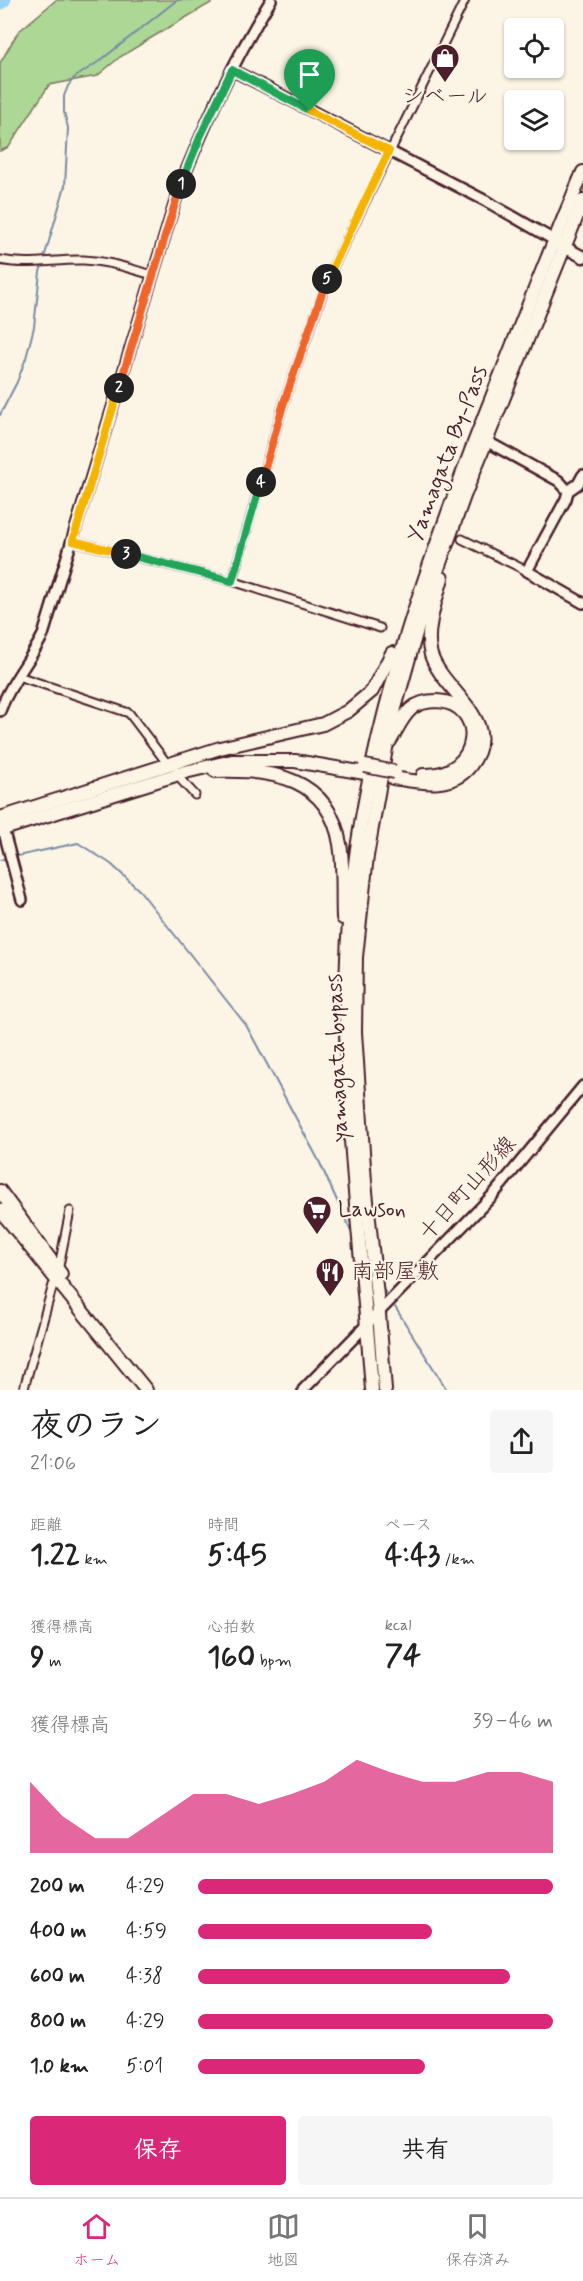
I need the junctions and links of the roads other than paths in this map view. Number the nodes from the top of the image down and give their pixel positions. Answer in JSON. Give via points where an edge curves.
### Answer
{"nodes":[{"id":1,"x":271,"y":0,"type":"edge"},
{"id":2,"x":465,"y":0,"type":"edge"},
{"id":3,"x":232,"y":70,"type":"junction"},
{"id":4,"x":389,"y":151,"type":"junction"},
{"id":5,"x":583,"y":172,"type":"edge"},
{"id":6,"x":583,"y":201,"type":"edge"},
{"id":7,"x":559,"y":244,"type":"junction"},
{"id":8,"x":583,"y":257,"type":"edge"},
{"id":9,"x":0,"y":260,"type":"edge"},
{"id":10,"x":153,"y":275,"type":"junction"},
{"id":11,"x":486,"y":441,"type":"junction"},
{"id":12,"x":583,"y":476,"type":"edge"},
{"id":13,"x":568,"y":491,"type":"junction"},
{"id":14,"x":464,"y":496,"type":"junction"},
{"id":15,"x":438,"y":538,"type":"junction"},
{"id":16,"x":462,"y":539,"type":"dead end"},
{"id":17,"x":73,"y":541,"type":"junction"},
{"id":18,"x":527,"y":572,"type":"junction"},
{"id":19,"x":232,"y":581,"type":"junction"},
{"id":20,"x":582,"y":600,"type":"edge"},
{"id":21,"x":380,"y":628,"type":"dead end"},
{"id":22,"x":18,"y":676,"type":"junction"},
{"id":23,"x":0,"y":711,"type":"edge"},
{"id":24,"x":386,"y":748,"type":"junction"},
{"id":25,"x":168,"y":764,"type":"junction"},
{"id":26,"x":365,"y":770,"type":"junction"},
{"id":27,"x":394,"y":775,"type":"junction"},
{"id":28,"x":184,"y":776,"type":"junction"},
{"id":29,"x":195,"y":795,"type":"dead end"},
{"id":30,"x":0,"y":818,"type":"edge"},
{"id":31,"x":2,"y":833,"type":"edge"},
{"id":32,"x":22,"y":900,"type":"dead end"},
{"id":33,"x":345,"y":1010,"type":"junction"},
{"id":34,"x":583,"y":1086,"type":"edge"},
{"id":35,"x":0,"y":1182,"type":"edge"},
{"id":36,"x":0,"y":1191,"type":"edge"},
{"id":37,"x":0,"y":1210,"type":"edge"},
{"id":38,"x":70,"y":1211,"type":"dead end"},
{"id":39,"x":0,"y":1217,"type":"edge"},
{"id":40,"x":32,"y":1234,"type":"junction"},
{"id":41,"x":55,"y":1276,"type":"junction"},
{"id":42,"x":379,"y":1314,"type":"junction"},
{"id":43,"x":368,"y":1322,"type":"junction"},
{"id":44,"x":110,"y":1344,"type":"junction"},
{"id":45,"x":24,"y":1389,"type":"edge"},
{"id":46,"x":146,"y":1390,"type":"edge"},
{"id":47,"x":303,"y":1390,"type":"edge"},
{"id":48,"x":372,"y":1390,"type":"edge"},
{"id":49,"x":385,"y":1390,"type":"edge"}],
"edges":[{"from":1,"to":3,"type":"street"},
{"from":2,"to":4,"type":"street"},
{"from":3,"to":4,"type":"street"},
{"from":3,"to":10,"type":"street","via":[[180,186]]},
{"from":4,"to":7,"type":"street"},
{"from":4,"to":19,"type":"street","via":[[315,312],[284,402]]},
{"from":5,"to":7,"type":"highway","name":"Yamagata By-Pass"},
{"from":6,"to":7,"type":"highway","name":"Yamagata By-Pass"},
{"from":7,"to":8,"type":"main road"},
{"from":7,"to":11,"type":"highway","name":"Yamagata By-Pass"},
{"from":7,"to":15,"type":"highway","name":"Yamagata By-Pass"},
{"from":9,"to":10,"type":"street","via":[[83,260],[113,263]]},
{"from":10,"to":17,"type":"street"},
{"from":11,"to":13,"type":"street","via":[[559,481]]},
{"from":11,"to":14,"type":"highway","name":"Yamagata By-Pass"},
{"from":12,"to":13,"type":"street"},
{"from":13,"to":18,"type":"street"},
{"from":14,"to":24,"type":"highway","name":"Yamagata By-Pass","via":[[420,619]]},
{"from":14,"to":27,"type":"highway","via":[[430,621],[430,653],[436,667],[477,721],[479,749],[469,767],[452,780],[440,783]]},
{"from":15,"to":25,"type":"highway","via":[[423,561],[391,657],[372,691],[348,711],[322,724]]},
{"from":15,"to":33,"type":"highway","name":"yamagata bypass","via":[[393,673],[371,769],[353,878]]},
{"from":16,"to":18,"type":"street"},
{"from":17,"to":19,"type":"street"},
{"from":17,"to":22,"type":"street","via":[[43,635]]},
{"from":18,"to":20,"type":"street"},
{"from":19,"to":21,"type":"street"},
{"from":22,"to":23,"type":"street"},
{"from":22,"to":25,"type":"street","via":[[129,713]]},
{"from":24,"to":27,"type":"highway","via":[[403,718],[417,705],[429,701],[444,701],[458,708],[472,732],[471,748],[461,764],[449,771],[436,776]]},
{"from":24,"to":42,"type":"highway","name":"yamagata bypass","via":[[360,904],[355,1032],[364,1182]]},
{"from":25,"to":26,"type":"highway","via":[[279,754]]},
{"from":25,"to":30,"type":"highway"},
{"from":26,"to":27,"type":"highway"},
{"from":26,"to":28,"type":"highway","via":[[295,761],[232,761]]},
{"from":28,"to":29,"type":"street"},
{"from":28,"to":31,"type":"highway"},
{"from":28,"to":33,"type":"highway","via":[[240,770],[275,774],[299,782],[328,808],[340,846]]},
{"from":31,"to":32,"type":"street"},
{"from":33,"to":43,"type":"highway","name":"yamagata bypass","via":[[354,1185]]},
{"from":34,"to":42,"type":"street","name":"十日町山形線","via":[[493,1195]]},
{"from":35,"to":40,"type":"highway"},
{"from":36,"to":40,"type":"highway"},
{"from":37,"to":41,"type":"highway"},
{"from":38,"to":41,"type":"street"},
{"from":39,"to":41,"type":"highway"},
{"from":40,"to":44,"type":"highway"},
{"from":41,"to":44,"type":"highway"},
{"from":41,"to":45,"type":"street"},
{"from":42,"to":43,"type":"street","name":"十日町山形線"},
{"from":42,"to":49,"type":"highway","name":"yamagata bypass"},
{"from":43,"to":47,"type":"street","name":"十日町山形線"},
{"from":43,"to":48,"type":"highway","name":"yamagata bypass"},
{"from":44,"to":46,"type":"highway"}]}
